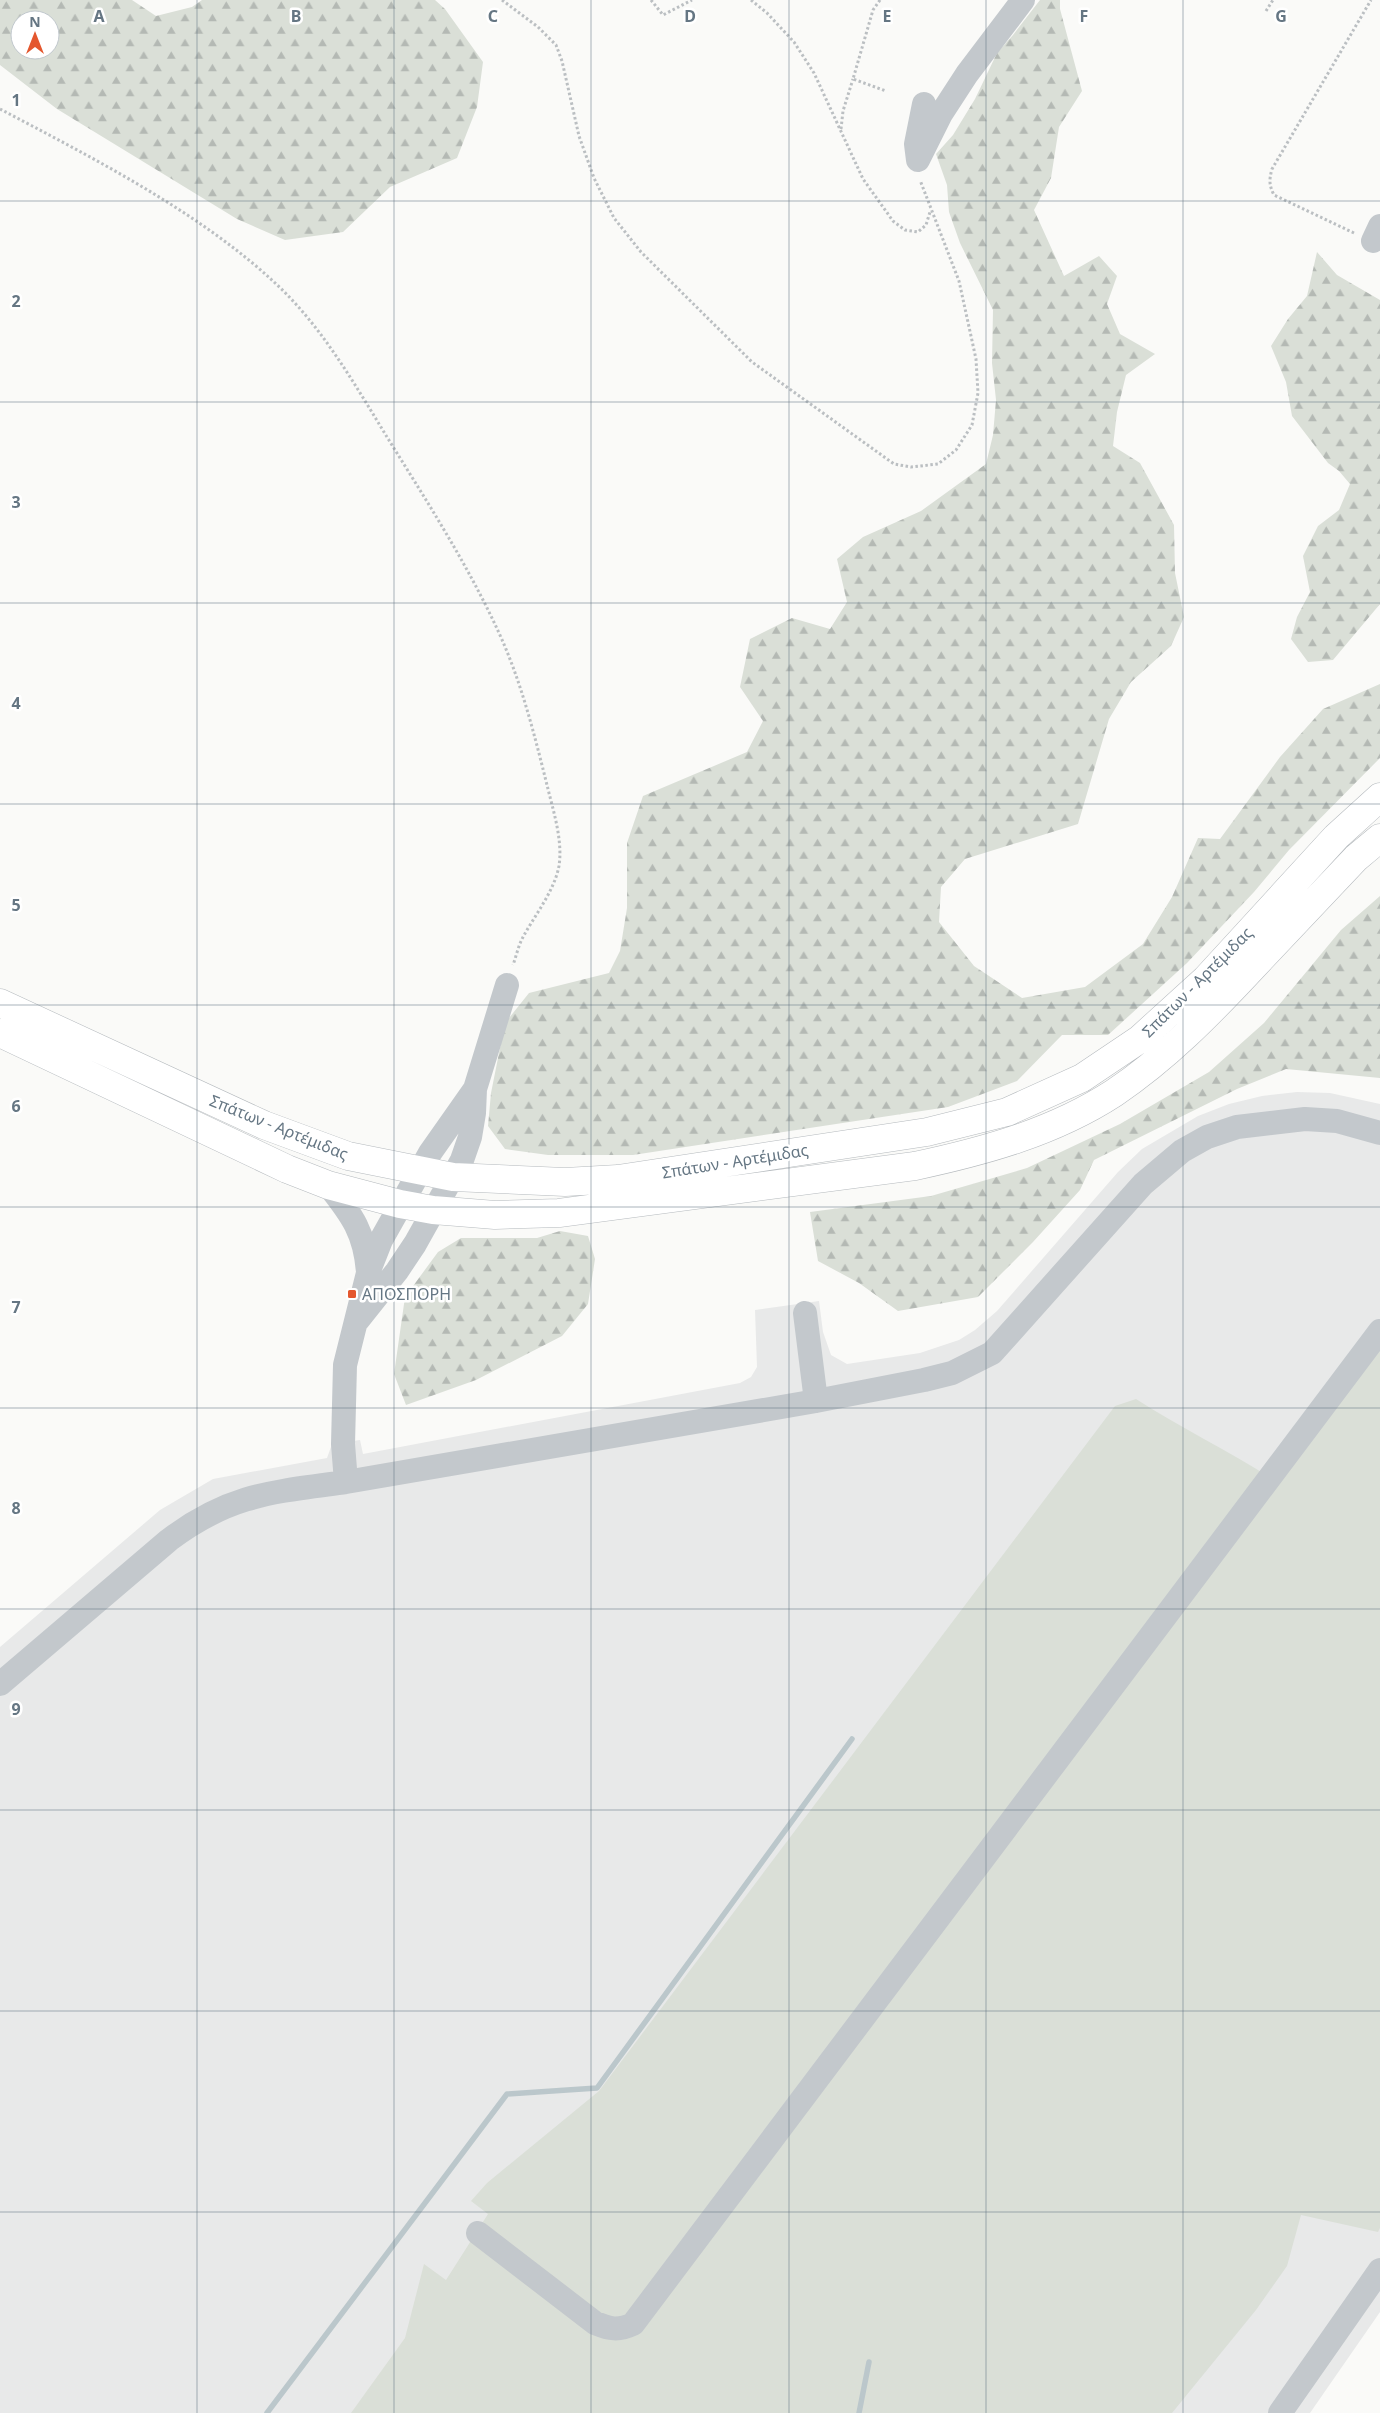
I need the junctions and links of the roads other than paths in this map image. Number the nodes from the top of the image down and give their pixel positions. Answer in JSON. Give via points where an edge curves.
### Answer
{"nodes":[{"id":1,"x":1023,"y":0,"type":"edge"},
{"id":2,"x":924,"y":104,"type":"dead end"},
{"id":3,"x":1380,"y":796,"type":"edge"},
{"id":4,"x":1380,"y":838,"type":"edge"},
{"id":5,"x":507,"y":985,"type":"road end"},
{"id":6,"x":0,"y":1003,"type":"edge"},
{"id":7,"x":0,"y":1033,"type":"edge"},
{"id":8,"x":475,"y":1090,"type":"junction"},
{"id":9,"x":1380,"y":1133,"type":"edge"},
{"id":10,"x":419,"y":1172,"type":"junction"},
{"id":11,"x":453,"y":1177,"type":"junction"},
{"id":12,"x":328,"y":1185,"type":"junction"},
{"id":13,"x":400,"y":1204,"type":"junction"},
{"id":14,"x":432,"y":1210,"type":"junction"},
{"id":15,"x":368,"y":1273,"type":"junction"},
{"id":16,"x":805,"y":1313,"type":"dead end"},
{"id":17,"x":357,"y":1322,"type":"junction"},
{"id":18,"x":1380,"y":1331,"type":"edge"},
{"id":19,"x":816,"y":1401,"type":"junction"},
{"id":20,"x":346,"y":1482,"type":"junction"},
{"id":21,"x":0,"y":1684,"type":"edge"},
{"id":22,"x":478,"y":2233,"type":"dead end"},
{"id":23,"x":1380,"y":2270,"type":"edge"},
{"id":24,"x":1280,"y":2413,"type":"edge"}],
"edges":[{"from":1,"to":2,"type":"street","via":[[967,74],[941,114],[918,160],[916,144]]},
{"from":3,"to":11,"type":"main road","name":"Σπάτων - Αρτέμιδας","via":[[1336,838],[1206,979],[1140,1039],[1082,1078],[1046,1096],[1007,1112],[927,1132],[618,1179],[565,1182]]},
{"from":4,"to":14,"type":"main road","name":"Σπάτων - Αρτέμιδας","via":[[1356,858],[1171,1050],[1113,1093],[1055,1124],[1011,1142],[915,1166],[559,1213],[495,1215]]},
{"from":5,"to":8,"type":"street"},
{"from":6,"to":10,"type":"main road","name":"Σπάτων - Αρτέμιδας","via":[[264,1125],[348,1156]]},
{"from":7,"to":12,"type":"main road","name":"Σπάτων - Αρτέμιδας"},
{"from":8,"to":10,"type":"street"},
{"from":8,"to":11,"type":"street","via":[[470,1137]]},
{"from":9,"to":19,"type":"street","via":[[1337,1121],[1305,1119],[1237,1127],[1207,1137],[1182,1151],[1143,1184],[992,1353],[952,1373]]},
{"from":10,"to":11,"type":"main road","name":"Σπάτων - Αρτέμιδας"},
{"from":10,"to":13,"type":"street"},
{"from":11,"to":14,"type":"street"},
{"from":12,"to":13,"type":"main road","name":"Σπάτων - Αρτέμιδας"},
{"from":12,"to":15,"type":"street","via":[[359,1227],[366,1249]]},
{"from":13,"to":14,"type":"main road","name":"Σπάτων - Αρτέμιδας"},
{"from":13,"to":15,"type":"street"},
{"from":14,"to":17,"type":"street","via":[[397,1271]]},
{"from":15,"to":17,"type":"street"},
{"from":16,"to":19,"type":"street"},
{"from":17,"to":20,"type":"street","via":[[350,1342],[343,1390]]},
{"from":18,"to":22,"type":"street","via":[[633,2324],[612,2329],[595,2323]]},
{"from":19,"to":20,"type":"street"},
{"from":20,"to":21,"type":"street","via":[[239,1500],[194,1521]]},
{"from":23,"to":24,"type":"street"}]}
